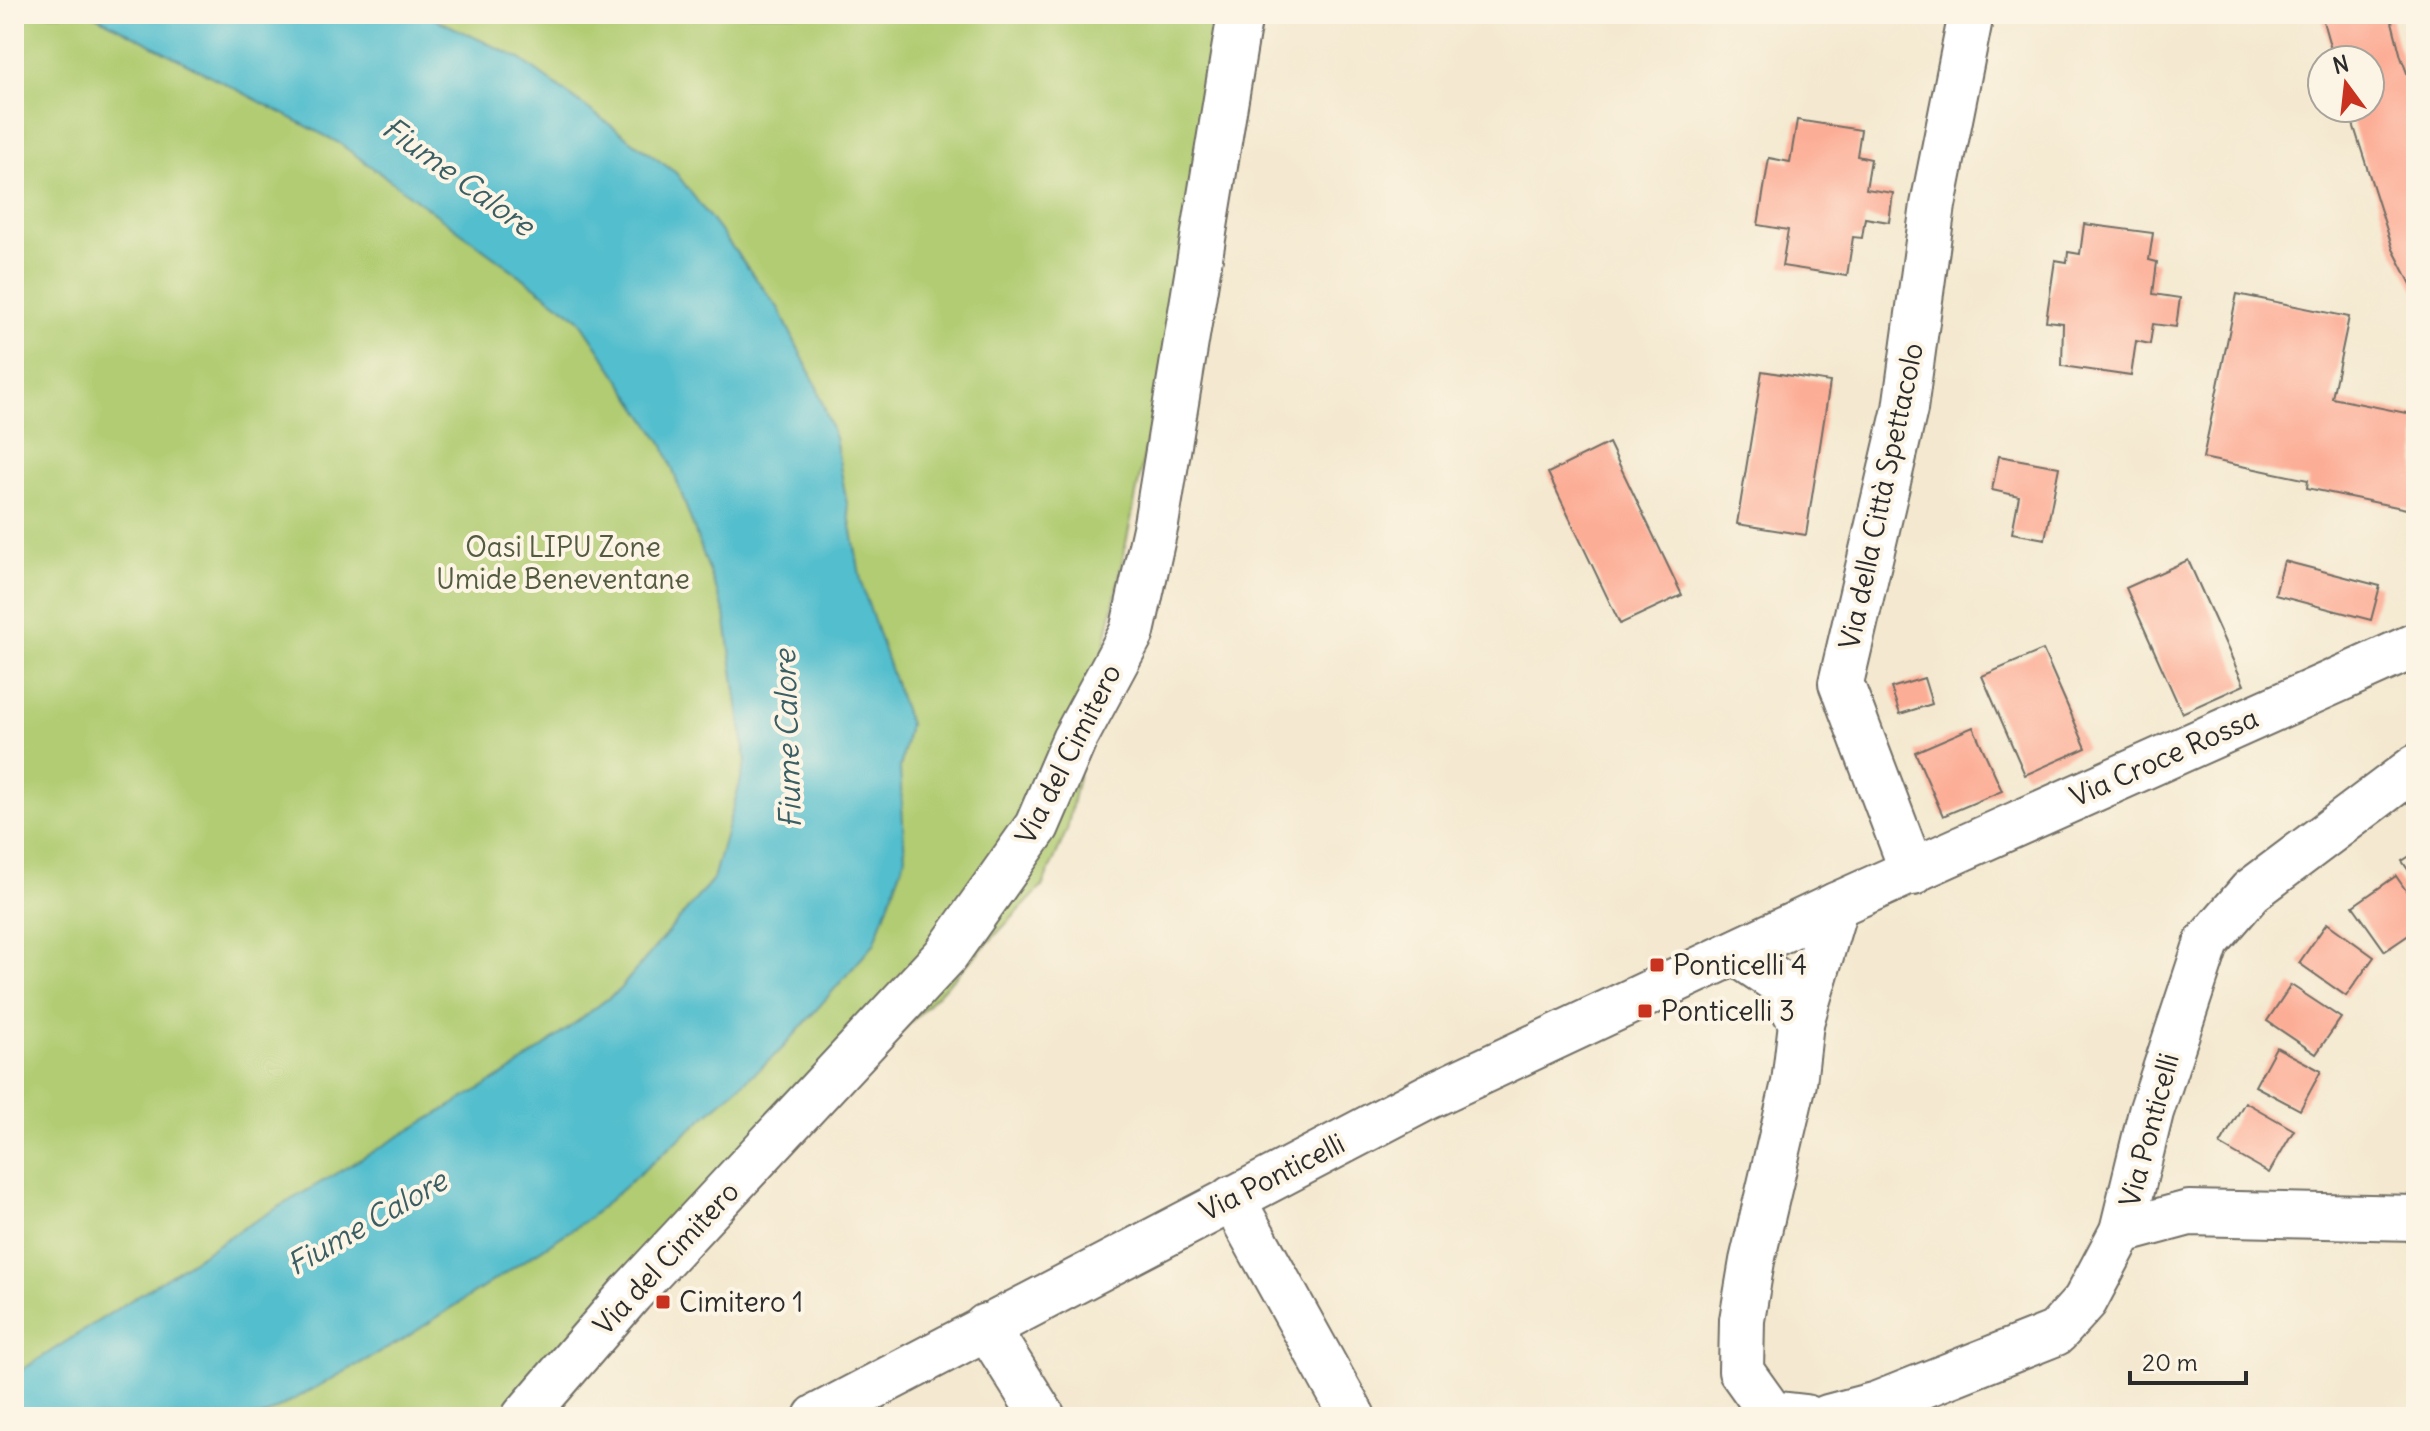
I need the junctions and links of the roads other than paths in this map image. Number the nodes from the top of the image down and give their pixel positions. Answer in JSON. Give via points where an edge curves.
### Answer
{"nodes":[{"id":1,"x":1240,"y":14,"type":"edge"},
{"id":2,"x":1971,"y":14,"type":"edge"},
{"id":3,"x":2416,"y":645,"type":"edge"},
{"id":4,"x":2416,"y":767,"type":"edge"},
{"id":5,"x":1913,"y":873,"type":"junction"},
{"id":6,"x":1836,"y":905,"type":"junction"},
{"id":7,"x":1736,"y":953,"type":"junction"},
{"id":8,"x":1801,"y":1023,"type":"junction"},
{"id":9,"x":1232,"y":1198,"type":"junction"},
{"id":10,"x":2416,"y":1218,"type":"edge"},
{"id":11,"x":2122,"y":1231,"type":"junction"},
{"id":12,"x":986,"y":1326,"type":"junction"},
{"id":13,"x":1748,"y":1404,"type":"edge"},
{"id":14,"x":524,"y":1417,"type":"edge"},
{"id":15,"x":816,"y":1417,"type":"edge"},
{"id":16,"x":1043,"y":1417,"type":"edge"},
{"id":17,"x":1353,"y":1417,"type":"edge"},
{"id":18,"x":1806,"y":1417,"type":"edge"},
{"id":19,"x":1828,"y":1417,"type":"edge"}],
"edges":[{"from":1,"to":14,"type":"street","name":"Via del Cimitero","via":[[1156,524],[1132,632],[1074,740],[1037,826],[945,956],[631,1293]]},
{"from":2,"to":5,"type":"street","name":"Via della Città Spettacolo","via":[[1933,205],[1905,409],[1841,683]]},
{"from":3,"to":5,"type":"street","name":"Via Croce Rossa"},
{"from":4,"to":11,"type":"street","name":"Via Ponticelli","via":[[2251,891],[2207,942],[2151,1112]]},
{"from":5,"to":6,"type":"street","name":"Via Ponticelli"},
{"from":6,"to":7,"type":"street","name":"Via Ponticelli"},
{"from":6,"to":8,"type":"street"},
{"from":7,"to":8,"type":"street","via":[[1779,982]]},
{"from":7,"to":9,"type":"street","name":"Via Ponticelli","via":[[1428,1097]]},
{"from":8,"to":13,"type":"street","via":[[1794,1083],[1742,1320],[1741,1371]]},
{"from":9,"to":12,"type":"street","name":"Via Ponticelli"},
{"from":9,"to":17,"type":"street"},
{"from":10,"to":11,"type":"street","via":[[2189,1213]]},
{"from":11,"to":19,"type":"street","name":"Via Ponticelli","via":[[2085,1301],[2056,1333],[1877,1404]]},
{"from":12,"to":15,"type":"street","name":"Via Ponticelli"},
{"from":12,"to":16,"type":"street"},
{"from":13,"to":18,"type":"street"}]}
